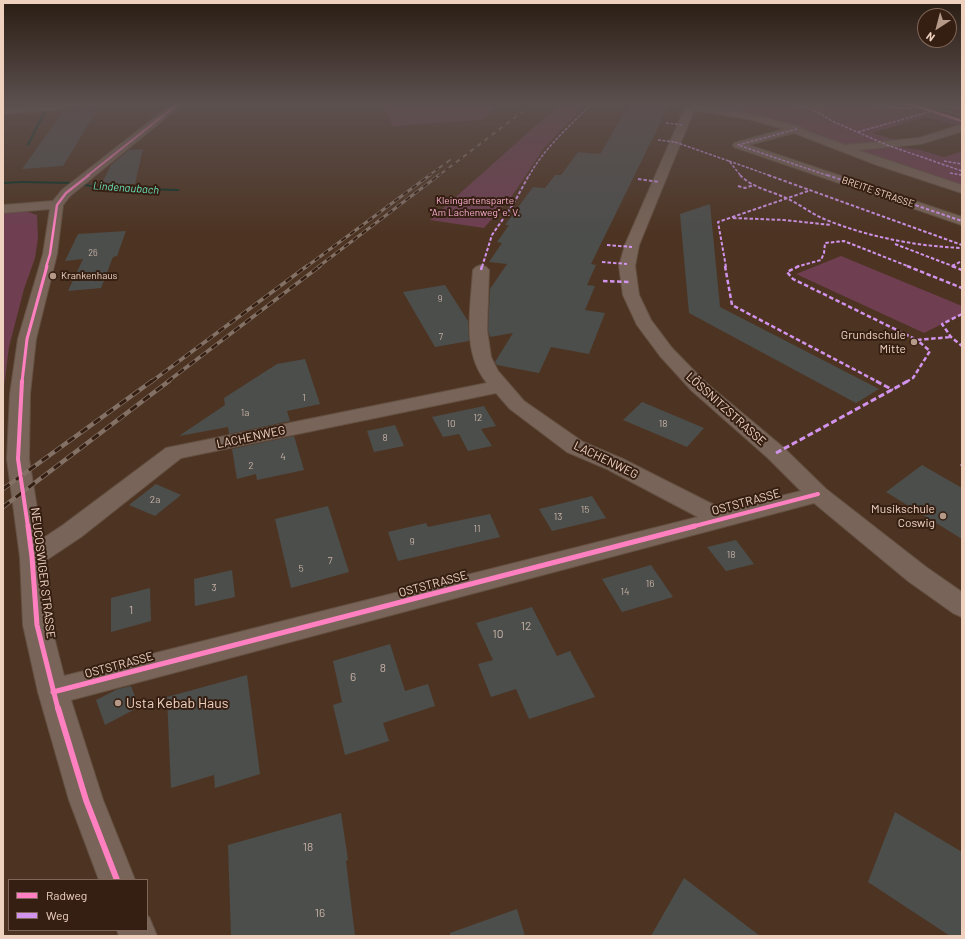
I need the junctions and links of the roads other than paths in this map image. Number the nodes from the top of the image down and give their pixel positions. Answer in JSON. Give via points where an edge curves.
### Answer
{"nodes":[{"id":1,"x":124,"y":147,"type":"edge"},
{"id":2,"x":673,"y":147,"type":"edge"},
{"id":3,"x":743,"y":147,"type":"edge"},
{"id":4,"x":839,"y":147,"type":"edge"},
{"id":5,"x":860,"y":147,"type":"edge"},
{"id":6,"x":913,"y":147,"type":"edge"},
{"id":7,"x":842,"y":148,"type":"junction"},
{"id":8,"x":937,"y":149,"type":"dead end"},
{"id":9,"x":962,"y":190,"type":"edge"},
{"id":10,"x":57,"y":205,"type":"junction"},
{"id":11,"x":3,"y":209,"type":"edge"},
{"id":12,"x":962,"y":221,"type":"edge"},
{"id":13,"x":481,"y":270,"type":"dead end"},
{"id":14,"x":500,"y":386,"type":"junction"},
{"id":15,"x":818,"y":494,"type":"junction"},
{"id":16,"x":722,"y":519,"type":"junction"},
{"id":17,"x":32,"y":557,"type":"junction"},
{"id":18,"x":962,"y":606,"type":"edge"},
{"id":19,"x":53,"y":692,"type":"junction"},
{"id":20,"x":117,"y":879,"type":"edge"}],
"edges":[{"from":1,"to":10,"type":"street","via":[[66,193]]},
{"from":2,"to":15,"type":"street","name":"LÖSSNITZSTRASSE","via":[[632,245],[627,266],[631,295],[643,322],[693,381],[776,453]]},
{"from":3,"to":12,"type":"street","name":"BREITE STRASSE"},
{"from":4,"to":7,"type":"street"},
{"from":5,"to":7,"type":"street"},
{"from":6,"to":8,"type":"street","via":[[930,151]]},
{"from":7,"to":9,"type":"street"},
{"from":10,"to":11,"type":"street"},
{"from":10,"to":17,"type":"street","name":"NEUCOSWIGER STRASSE","via":[[50,254],[27,339],[20,394],[18,459]]},
{"from":13,"to":14,"type":"street","name":"LACHENWEG","via":[[478,322],[482,357],[489,373]]},
{"from":14,"to":16,"type":"street","name":"LACHENWEG","via":[[517,405],[575,447],[615,464]]},
{"from":14,"to":17,"type":"street","name":"LACHENWEG","via":[[174,452],[72,531]]},
{"from":15,"to":16,"type":"street","name":"OSTSTRASSE"},
{"from":15,"to":18,"type":"street","name":"LÖSSNITZSTRASSE","via":[[916,574]]},
{"from":16,"to":19,"type":"street","name":"OSTSTRASSE"},
{"from":17,"to":19,"type":"street","name":"NEUCOSWIGER STRASSE","via":[[37,624]]},
{"from":19,"to":20,"type":"street","name":"NEUCOSWIGER STRASSE","via":[[86,800]]}]}
